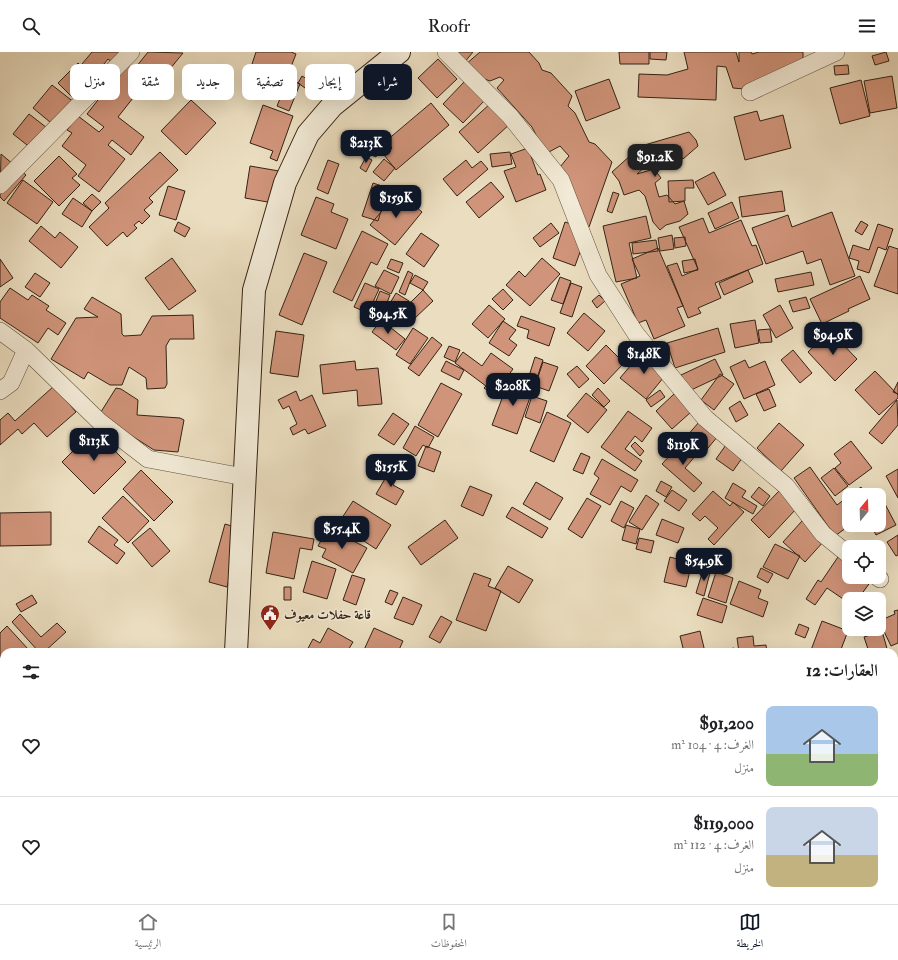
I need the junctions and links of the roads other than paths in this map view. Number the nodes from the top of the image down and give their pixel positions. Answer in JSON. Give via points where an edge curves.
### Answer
{"nodes":[{"id":1,"x":131,"y":52,"type":"edge"},
{"id":2,"x":399,"y":52,"type":"edge"},
{"id":3,"x":446,"y":52,"type":"edge"},
{"id":4,"x":836,"y":52,"type":"edge"},
{"id":5,"x":750,"y":92,"type":"dead end"},
{"id":6,"x":0,"y":185,"type":"edge"},
{"id":7,"x":0,"y":331,"type":"edge"},
{"id":8,"x":26,"y":350,"type":"junction"},
{"id":9,"x":0,"y":391,"type":"edge"},
{"id":10,"x":244,"y":477,"type":"junction"},
{"id":11,"x":842,"y":549,"type":"edge"},
{"id":12,"x":236,"y":648,"type":"edge"}],
"edges":[{"from":1,"to":6,"type":"street"},
{"from":2,"to":10,"type":"street","via":[[332,106],[308,134],[285,183],[254,290]]},
{"from":3,"to":11,"type":"street","via":[[510,116],[561,180],[598,275],[636,334],[705,418],[786,486],[823,534]]},
{"from":4,"to":5,"type":"street"},
{"from":7,"to":8,"type":"street"},
{"from":8,"to":9,"type":"street","via":[[11,383]]},
{"from":8,"to":10,"type":"street","via":[[100,422],[148,459]]},
{"from":10,"to":12,"type":"street"}]}
